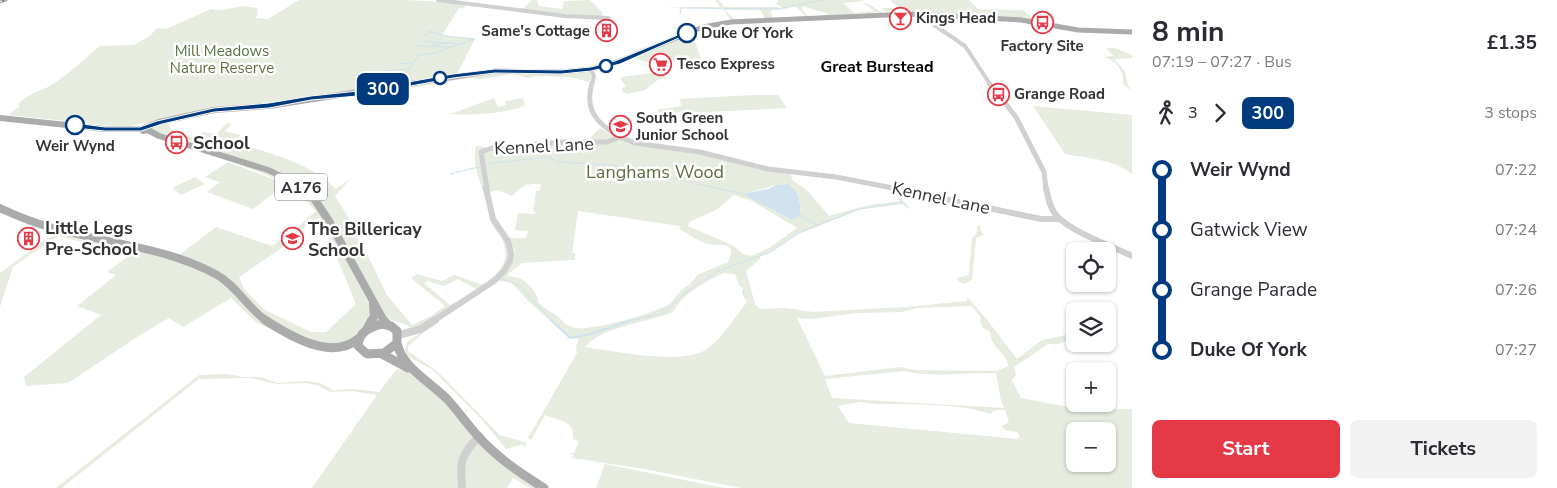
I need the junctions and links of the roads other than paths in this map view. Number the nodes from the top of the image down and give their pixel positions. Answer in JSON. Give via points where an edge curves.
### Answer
{"nodes":[{"id":1,"x":438,"y":0,"type":"edge"},
{"id":2,"x":918,"y":14,"type":"junction"},
{"id":3,"x":608,"y":18,"type":"dead end"},
{"id":4,"x":1132,"y":32,"type":"edge"},
{"id":5,"x":591,"y":69,"type":"junction"},
{"id":6,"x":2,"y":120,"type":"edge"},
{"id":7,"x":146,"y":128,"type":"junction"},
{"id":8,"x":620,"y":137,"type":"junction"},
{"id":9,"x":0,"y":208,"type":"edge"},
{"id":10,"x":1059,"y":219,"type":"junction"},
{"id":11,"x":1132,"y":256,"type":"edge"},
{"id":12,"x":373,"y":302,"type":"junction"},
{"id":13,"x":386,"y":324,"type":"junction"},
{"id":14,"x":367,"y":329,"type":"junction"},
{"id":15,"x":358,"y":339,"type":"junction"},
{"id":16,"x":398,"y":339,"type":"junction"},
{"id":17,"x":382,"y":354,"type":"junction"},
{"id":18,"x":421,"y":375,"type":"junction"},
{"id":19,"x":479,"y":437,"type":"junction"},
{"id":20,"x":462,"y":488,"type":"edge"},
{"id":21,"x":544,"y":488,"type":"edge"}],
"edges":[{"from":1,"to":3,"type":"street","via":[[536,13]]},
{"from":2,"to":4,"type":"main road","via":[[1021,20],[1083,30]]},
{"from":2,"to":5,"type":"main road","via":[[713,24]]},
{"from":2,"to":10,"type":"street","via":[[965,46],[1002,102],[1016,117],[1046,176],[1051,208]]},
{"from":5,"to":7,"type":"main road","via":[[495,71],[453,76],[269,106],[214,110]]},
{"from":5,"to":8,"type":"street","via":[[594,76],[589,92],[590,109],[604,126]]},
{"from":6,"to":7,"type":"main road","via":[[105,129]]},
{"from":7,"to":12,"type":"main road","number":"A176","via":[[159,136],[268,170],[296,183],[323,210]]},
{"from":8,"to":10,"type":"street","name":"Kennel Lane","via":[[635,143],[700,152],[768,169],[836,177],[1041,220]]},
{"from":8,"to":16,"type":"street","name":"Kennel Lane","via":[[611,142],[526,144],[482,152],[493,219],[510,246],[508,264],[494,281],[421,329]]},
{"from":9,"to":15,"type":"main road","via":[[20,219],[58,230],[143,247],[178,258],[222,278],[258,314],[298,337],[322,346],[347,347]]},
{"from":10,"to":11,"type":"street"},
{"from":12,"to":13,"type":"main road","number":"A176"},
{"from":12,"to":14,"type":"main road","via":[[374,317]]},
{"from":13,"to":14,"type":"main road"},
{"from":13,"to":16,"type":"main road","via":[[394,328]]},
{"from":14,"to":15,"type":"main road"},
{"from":15,"to":17,"type":"main road","via":[[358,346],[365,354]]},
{"from":16,"to":17,"type":"main road","via":[[391,350]]},
{"from":16,"to":18,"type":"main road","via":[[399,353]]},
{"from":17,"to":18,"type":"main road"},
{"from":18,"to":19,"type":"main road","via":[[448,400]]},
{"from":19,"to":20,"type":"street","via":[[462,455]]},
{"from":19,"to":21,"type":"main road","via":[[516,471]]}]}
